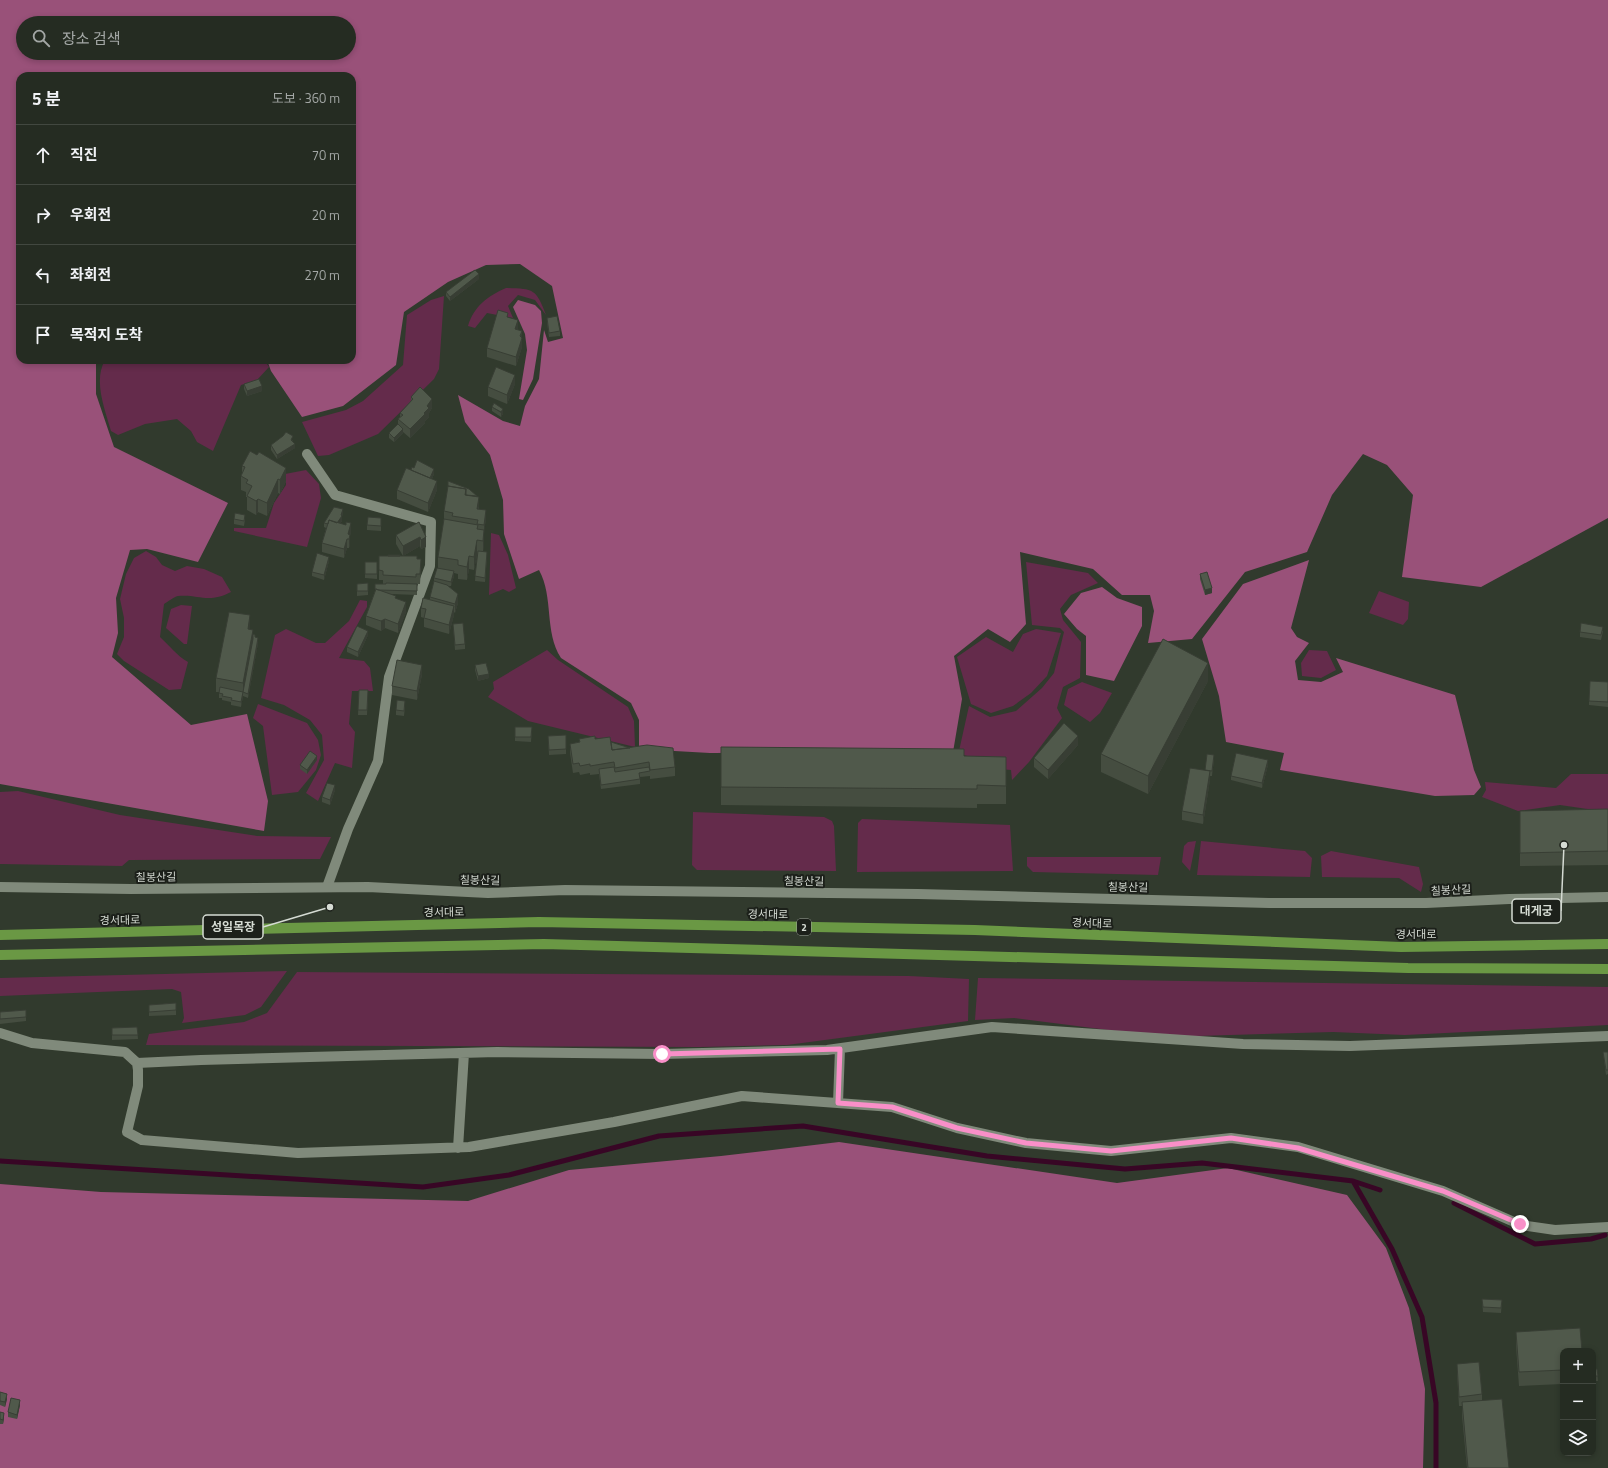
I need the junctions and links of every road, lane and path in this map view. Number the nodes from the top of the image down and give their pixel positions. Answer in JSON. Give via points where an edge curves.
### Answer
{"nodes":[{"id":1,"x":307,"y":454,"type":"dead end"},
{"id":2,"x":0,"y":887,"type":"edge"},
{"id":3,"x":327,"y":887,"type":"junction"},
{"id":4,"x":1608,"y":898,"type":"edge"},
{"id":5,"x":0,"y":934,"type":"edge"},
{"id":6,"x":1608,"y":944,"type":"edge"},
{"id":7,"x":0,"y":955,"type":"edge"},
{"id":8,"x":1608,"y":970,"type":"edge"},
{"id":9,"x":0,"y":1033,"type":"edge"},
{"id":10,"x":1608,"y":1036,"type":"edge"},
{"id":11,"x":840,"y":1049,"type":"junction"},
{"id":12,"x":464,"y":1053,"type":"junction"},
{"id":13,"x":137,"y":1063,"type":"junction"},
{"id":14,"x":838,"y":1103,"type":"junction"},
{"id":15,"x":458,"y":1148,"type":"junction"},
{"id":16,"x":1608,"y":1227,"type":"edge"}],
"edges":[{"from":1,"to":3,"type":"street","via":[[335,495],[431,522],[430,566],[389,677],[378,761],[348,829]]},
{"from":2,"to":3,"type":"street","name":"칠봉산길"},
{"from":3,"to":4,"type":"street","name":"칠봉산길","via":[[488,893],[565,890],[910,894],[1269,903],[1426,903]]},
{"from":5,"to":6,"type":"main road","name":"경서대로","number":"2","via":[[539,922],[975,930],[1401,947]]},
{"from":7,"to":8,"type":"main road","number":"2","via":[[544,944],[1408,968]]},
{"from":9,"to":13,"type":"street","via":[[32,1043],[125,1052]]},
{"from":10,"to":11,"type":"street","via":[[1342,1046],[1243,1044],[992,1027]]},
{"from":11,"to":12,"type":"street","via":[[662,1054]]},
{"from":11,"to":14,"type":"street"},
{"from":12,"to":13,"type":"street"},
{"from":12,"to":15,"type":"street"},
{"from":13,"to":15,"type":"street","via":[[138,1086],[126,1132],[142,1140],[298,1153]]},
{"from":14,"to":15,"type":"street","via":[[742,1096],[614,1122]]},
{"from":14,"to":16,"type":"street","via":[[892,1107],[957,1128],[1026,1143],[1111,1151],[1231,1138],[1298,1148],[1443,1191],[1520,1224],[1555,1230]]}]}
